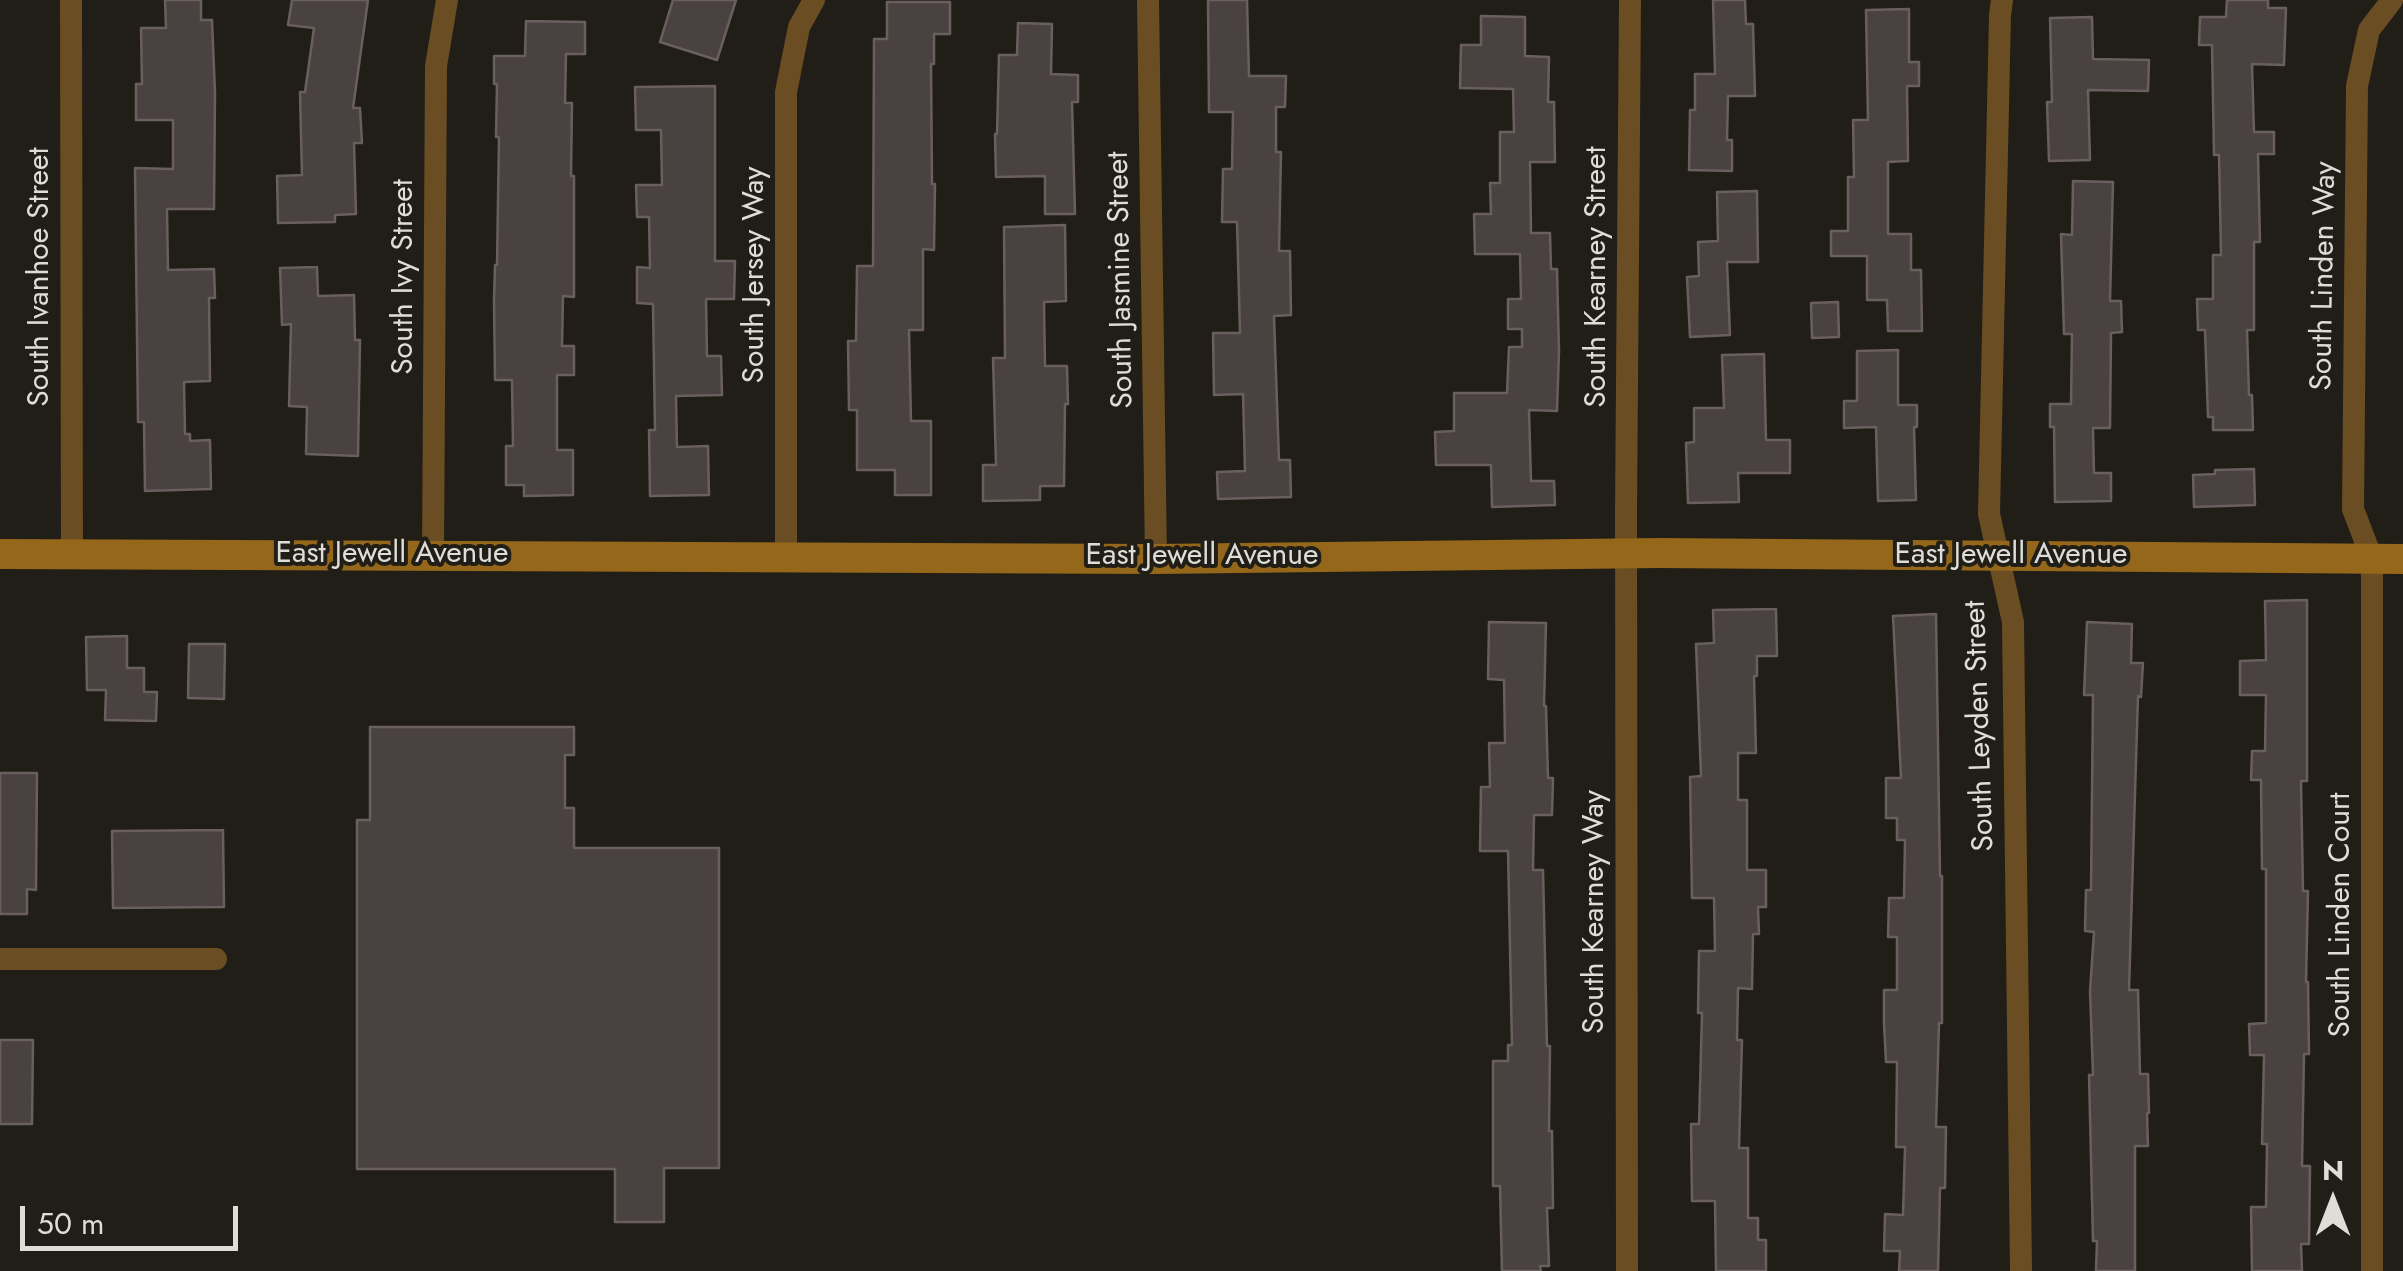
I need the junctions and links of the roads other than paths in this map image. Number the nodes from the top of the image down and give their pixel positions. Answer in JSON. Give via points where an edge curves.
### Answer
{"nodes":[{"id":1,"x":71,"y":0,"type":"edge"},
{"id":2,"x":447,"y":0,"type":"edge"},
{"id":3,"x":814,"y":0,"type":"edge"},
{"id":4,"x":1148,"y":0,"type":"edge"},
{"id":5,"x":1630,"y":0,"type":"edge"},
{"id":6,"x":2002,"y":0,"type":"edge"},
{"id":7,"x":2392,"y":0,"type":"edge"},
{"id":8,"x":0,"y":554,"type":"edge"},
{"id":9,"x":72,"y":554,"type":"junction"},
{"id":10,"x":1626,"y":554,"type":"junction"},
{"id":11,"x":433,"y":556,"type":"junction"},
{"id":12,"x":786,"y":556,"type":"junction"},
{"id":13,"x":2000,"y":556,"type":"junction"},
{"id":14,"x":1156,"y":559,"type":"junction"},
{"id":15,"x":2372,"y":559,"type":"junction"},
{"id":16,"x":2403,"y":559,"type":"edge"},
{"id":17,"x":0,"y":959,"type":"edge"},
{"id":18,"x":216,"y":960,"type":"dead end"},
{"id":19,"x":1627,"y":1271,"type":"edge"},
{"id":20,"x":2021,"y":1271,"type":"edge"},
{"id":21,"x":2372,"y":1271,"type":"edge"}],
"edges":[{"from":1,"to":9,"type":"street","name":"South Ivanhoe Street"},
{"from":2,"to":11,"type":"street","name":"South Ivy Street","via":[[436,66]]},
{"from":3,"to":12,"type":"street","name":"South Jersey Way","via":[[799,27],[786,92]]},
{"from":4,"to":14,"type":"street","name":"South Jasmine Street"},
{"from":5,"to":10,"type":"street","name":"South Kearney Street"},
{"from":6,"to":13,"type":"street","name":"South Leyden Street","via":[[1989,514]]},
{"from":7,"to":15,"type":"street","name":"South Linden Way","via":[[2369,30],[2357,86],[2353,510]]},
{"from":8,"to":9,"type":"street","name":"East Jewell Avenue"},
{"from":9,"to":11,"type":"street","name":"East Jewell Avenue"},
{"from":10,"to":13,"type":"street","name":"East Jewell Avenue"},
{"from":10,"to":14,"type":"street","name":"East Jewell Avenue"},
{"from":10,"to":19,"type":"street","name":"South Kearney Way"},
{"from":11,"to":12,"type":"street","name":"East Jewell Avenue"},
{"from":12,"to":14,"type":"street","name":"East Jewell Avenue"},
{"from":13,"to":15,"type":"street","name":"East Jewell Avenue"},
{"from":13,"to":20,"type":"street","name":"South Leyden Street","via":[[2013,622]]},
{"from":15,"to":16,"type":"street","name":"East Jewell Avenue"},
{"from":15,"to":21,"type":"street","name":"South Linden Court"},
{"from":17,"to":18,"type":"street"}]}
